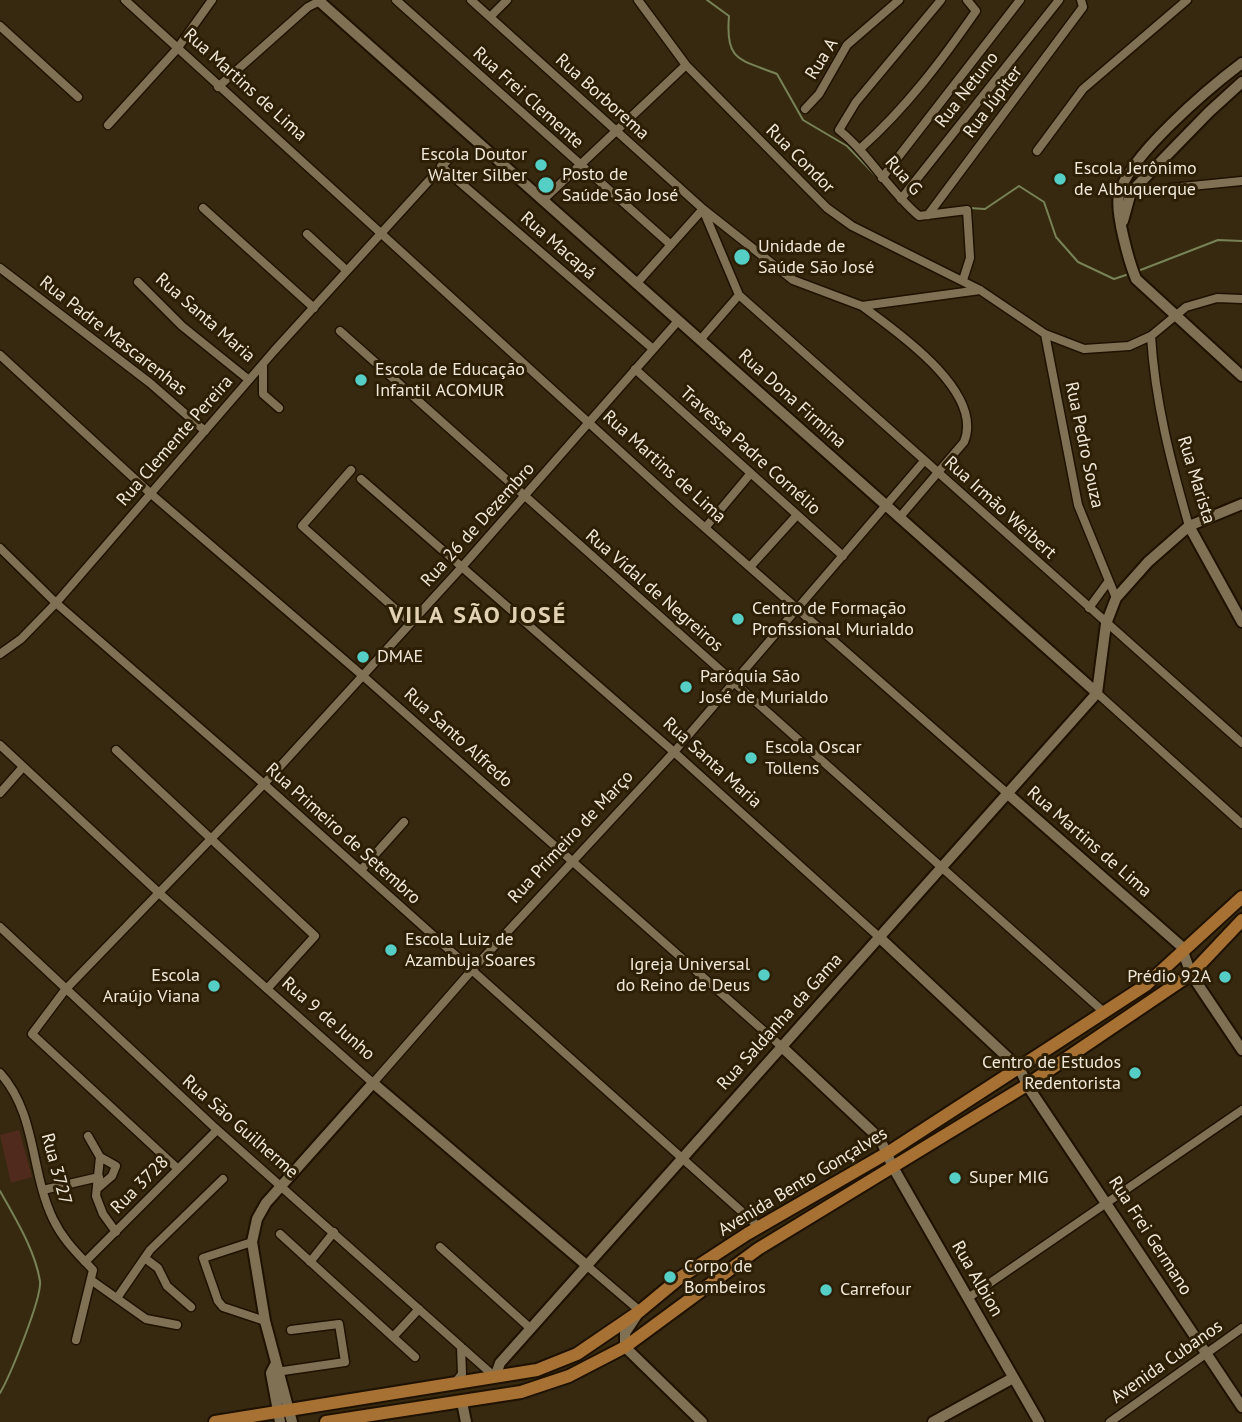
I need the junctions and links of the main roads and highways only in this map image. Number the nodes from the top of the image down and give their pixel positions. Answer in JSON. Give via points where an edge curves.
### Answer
{"nodes":[{"id":1,"x":1242,"y":897,"type":"edge"},
{"id":2,"x":1242,"y":920,"type":"edge"},
{"id":3,"x":285,"y":1416,"type":"edge"},
{"id":4,"x":215,"y":1422,"type":"edge"},
{"id":5,"x":326,"y":1422,"type":"edge"}],
"edges":[{"from":1,"to":3,"type":"main road","name":"Avenida Bento Gonçalves","via":[[1146,985],[889,1152],[681,1277],[577,1354],[537,1370]]},
{"from":2,"to":5,"type":"main road","name":"Avenida Bento Gonçalves","via":[[1191,974],[1027,1085],[758,1249],[625,1347],[569,1376],[521,1392]]},
{"from":3,"to":4,"type":"main road","name":"Avenida Bento Gonçalves"}]}
